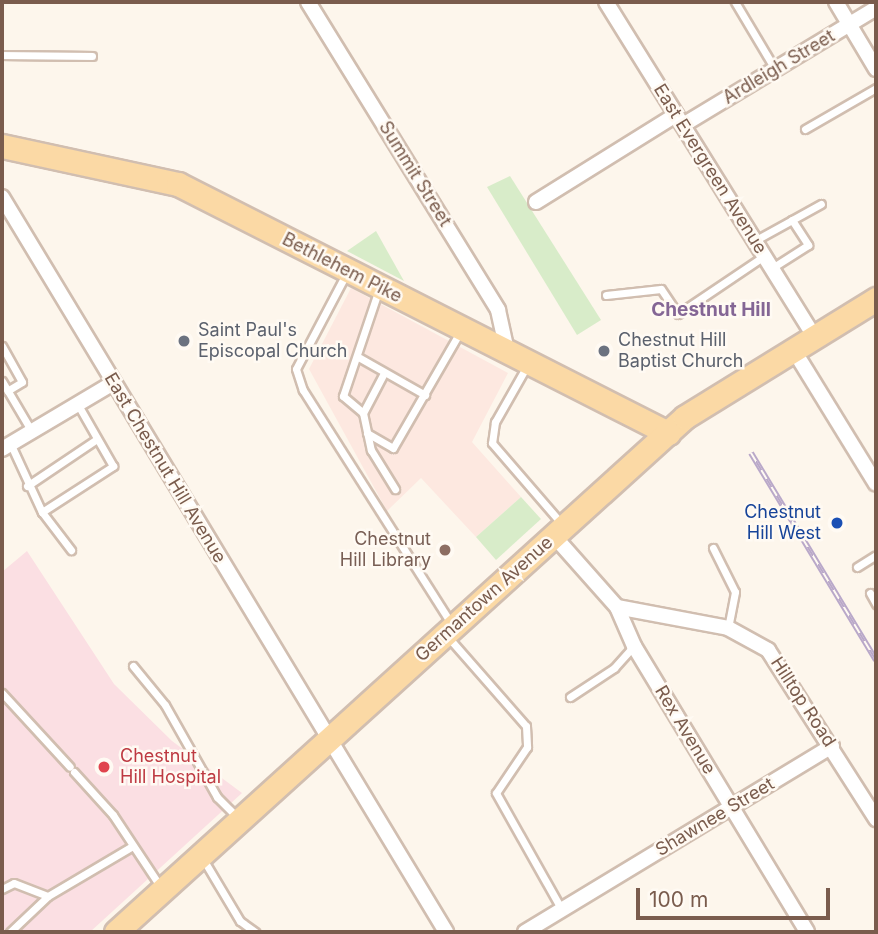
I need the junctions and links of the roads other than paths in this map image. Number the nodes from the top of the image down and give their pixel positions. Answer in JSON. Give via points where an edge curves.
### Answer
{"nodes":[{"id":1,"x":308,"y":2,"type":"edge"},
{"id":2,"x":606,"y":2,"type":"edge"},
{"id":3,"x":734,"y":2,"type":"edge"},
{"id":4,"x":836,"y":2,"type":"edge"},
{"id":5,"x":876,"y":8,"type":"edge"},
{"id":6,"x":849,"y":24,"type":"junction"},
{"id":7,"x":2,"y":55,"type":"edge"},
{"id":8,"x":92,"y":55,"type":"dead end"},
{"id":9,"x":775,"y":69,"type":"junction"},
{"id":10,"x":876,"y":69,"type":"edge"},
{"id":11,"x":876,"y":88,"type":"edge"},
{"id":12,"x":680,"y":120,"type":"junction"},
{"id":13,"x":805,"y":129,"type":"dead end"},
{"id":14,"x":2,"y":146,"type":"edge"},
{"id":15,"x":2,"y":197,"type":"edge"},
{"id":16,"x":536,"y":202,"type":"dead end"},
{"id":17,"x":821,"y":204,"type":"dead end"},
{"id":18,"x":6,"y":214,"type":"edge"},
{"id":19,"x":792,"y":220,"type":"junction"},
{"id":20,"x":754,"y":241,"type":"junction"},
{"id":21,"x":768,"y":262,"type":"junction"},
{"id":22,"x":348,"y":271,"type":"junction"},
{"id":23,"x":380,"y":287,"type":"junction"},
{"id":24,"x":606,"y":295,"type":"dead end"},
{"id":25,"x":876,"y":299,"type":"edge"},
{"id":26,"x":462,"y":329,"type":"junction"},
{"id":27,"x":814,"y":336,"type":"junction"},
{"id":28,"x":2,"y":346,"type":"edge"},
{"id":29,"x":793,"y":349,"type":"junction"},
{"id":30,"x":507,"y":351,"type":"junction"},
{"id":31,"x":360,"y":358,"type":"junction"},
{"id":32,"x":529,"y":362,"type":"junction"},
{"id":33,"x":384,"y":373,"type":"junction"},
{"id":34,"x":2,"y":381,"type":"edge"},
{"id":35,"x":113,"y":383,"type":"junction"},
{"id":36,"x":8,"y":391,"type":"junction"},
{"id":37,"x":425,"y":395,"type":"junction"},
{"id":38,"x":78,"y":405,"type":"junction"},
{"id":39,"x":363,"y":414,"type":"junction"},
{"id":40,"x":32,"y":432,"type":"junction"},
{"id":41,"x":367,"y":433,"type":"junction"},
{"id":42,"x":668,"y":433,"type":"junction"},
{"id":43,"x":97,"y":439,"type":"junction"},
{"id":44,"x":6,"y":447,"type":"edge"},
{"id":45,"x":876,"y":484,"type":"edge"},
{"id":46,"x":27,"y":486,"type":"junction"},
{"id":47,"x":395,"y":489,"type":"dead end"},
{"id":48,"x":42,"y":512,"type":"junction"},
{"id":49,"x":559,"y":531,"type":"junction"},
{"id":50,"x":713,"y":548,"type":"dead end"},
{"id":51,"x":71,"y":550,"type":"dead end"},
{"id":52,"x":876,"y":555,"type":"edge"},
{"id":53,"x":857,"y":567,"type":"dead end"},
{"id":54,"x":870,"y":593,"type":"dead end"},
{"id":55,"x":876,"y":604,"type":"edge"},
{"id":56,"x":617,"y":607,"type":"junction"},
{"id":57,"x":728,"y":628,"type":"junction"},
{"id":58,"x":449,"y":630,"type":"junction"},
{"id":59,"x":634,"y":646,"type":"junction"},
{"id":60,"x":133,"y":666,"type":"dead end"},
{"id":61,"x":2,"y":694,"type":"edge"},
{"id":62,"x":570,"y":697,"type":"dead end"},
{"id":63,"x":329,"y":739,"type":"junction"},
{"id":64,"x":832,"y":746,"type":"junction"},
{"id":65,"x":732,"y":807,"type":"junction"},
{"id":66,"x":876,"y":819,"type":"edge"},
{"id":67,"x":240,"y":820,"type":"junction"},
{"id":68,"x":131,"y":847,"type":"junction"},
{"id":69,"x":201,"y":855,"type":"junction"},
{"id":70,"x":2,"y":889,"type":"edge"},
{"id":71,"x":163,"y":890,"type":"junction"},
{"id":72,"x":48,"y":896,"type":"junction"},
{"id":73,"x":562,"y":910,"type":"junction"},
{"id":74,"x":10,"y":932,"type":"edge"},
{"id":75,"x":116,"y":932,"type":"edge"},
{"id":76,"x":255,"y":932,"type":"edge"},
{"id":77,"x":446,"y":932,"type":"edge"},
{"id":78,"x":526,"y":932,"type":"edge"},
{"id":79,"x":807,"y":932,"type":"edge"}],
"edges":[{"from":1,"to":30,"type":"street","name":"Summit Street","via":[[494,303]]},
{"from":2,"to":12,"type":"street","name":"East Evergreen Avenue"},
{"from":3,"to":9,"type":"lane"},
{"from":4,"to":6,"type":"street"},
{"from":5,"to":6,"type":"street","name":"Ardleigh Street"},
{"from":6,"to":9,"type":"street","name":"Ardleigh Street"},
{"from":6,"to":10,"type":"street"},
{"from":7,"to":8,"type":"lane"},
{"from":9,"to":12,"type":"street","name":"Ardleigh Street"},
{"from":11,"to":13,"type":"lane"},
{"from":12,"to":16,"type":"street","name":"Ardleigh Street"},
{"from":12,"to":20,"type":"street","name":"East Evergreen Avenue"},
{"from":14,"to":22,"type":"main road","name":"Bethlehem Pike","via":[[166,178]]},
{"from":15,"to":18,"type":"street","name":"East Chestnut Hill Avenue"},
{"from":17,"to":19,"type":"lane"},
{"from":18,"to":35,"type":"street","name":"East Chestnut Hill Avenue"},
{"from":19,"to":20,"type":"lane"},
{"from":19,"to":21,"type":"lane","via":[[808,245]]},
{"from":20,"to":21,"type":"street","name":"East Evergreen Avenue"},
{"from":21,"to":24,"type":"lane","via":[[678,314],[661,289]]},
{"from":21,"to":27,"type":"street","name":"East Evergreen Avenue"},
{"from":22,"to":23,"type":"main road","name":"Bethlehem Pike"},
{"from":22,"to":58,"type":"lane","via":[[296,369]]},
{"from":23,"to":26,"type":"main road","name":"Bethlehem Pike"},
{"from":23,"to":31,"type":"lane"},
{"from":25,"to":27,"type":"main road","name":"Germantown Avenue"},
{"from":26,"to":30,"type":"main road","name":"Bethlehem Pike"},
{"from":26,"to":37,"type":"lane"},
{"from":27,"to":29,"type":"main road","name":"Germantown Avenue"},
{"from":28,"to":36,"type":"lane","via":[[22,382]]},
{"from":29,"to":42,"type":"main road","name":"Germantown Avenue"},
{"from":29,"to":45,"type":"street"},
{"from":30,"to":32,"type":"main road","name":"Bethlehem Pike"},
{"from":31,"to":33,"type":"lane"},
{"from":31,"to":39,"type":"lane","via":[[343,396]]},
{"from":32,"to":42,"type":"main road","name":"Bethlehem Pike"},
{"from":32,"to":49,"type":"lane","via":[[495,422],[492,443]]},
{"from":33,"to":37,"type":"lane"},
{"from":33,"to":39,"type":"lane"},
{"from":34,"to":36,"type":"lane"},
{"from":35,"to":38,"type":"street"},
{"from":35,"to":63,"type":"street","name":"East Chestnut Hill Avenue"},
{"from":36,"to":40,"type":"lane"},
{"from":37,"to":41,"type":"lane","via":[[393,449]]},
{"from":38,"to":40,"type":"street"},
{"from":38,"to":43,"type":"lane"},
{"from":39,"to":41,"type":"lane"},
{"from":40,"to":44,"type":"street"},
{"from":41,"to":47,"type":"lane"},
{"from":42,"to":49,"type":"main road","name":"Germantown Avenue"},
{"from":43,"to":46,"type":"lane"},
{"from":43,"to":48,"type":"lane","via":[[113,466]]},
{"from":44,"to":46,"type":"lane"},
{"from":46,"to":48,"type":"lane"},
{"from":48,"to":51,"type":"lane"},
{"from":49,"to":56,"type":"street","name":"Rex Avenue"},
{"from":49,"to":58,"type":"main road","name":"Germantown Avenue"},
{"from":50,"to":57,"type":"lane","via":[[735,592]]},
{"from":52,"to":53,"type":"lane"},
{"from":54,"to":55,"type":"lane"},
{"from":56,"to":57,"type":"street","name":"Hilltop Road"},
{"from":56,"to":59,"type":"street","name":"Rex Avenue"},
{"from":57,"to":64,"type":"street","name":"Hilltop Road","via":[[779,661]]},
{"from":58,"to":63,"type":"main road","name":"Germantown Avenue"},
{"from":58,"to":73,"type":"lane","via":[[526,726],[527,747],[500,779],[496,793]]},
{"from":59,"to":62,"type":"lane","via":[[614,668]]},
{"from":59,"to":65,"type":"street","name":"Rex Avenue"},
{"from":60,"to":67,"type":"lane","via":[[165,705],[217,797]]},
{"from":61,"to":68,"type":"lane","via":[[72,770]]},
{"from":63,"to":67,"type":"main road","name":"Germantown Avenue"},
{"from":63,"to":77,"type":"street","name":"East Chestnut Hill Avenue"},
{"from":64,"to":65,"type":"street","name":"Shawnee Street"},
{"from":64,"to":66,"type":"street","name":"Hilltop Road"},
{"from":65,"to":73,"type":"street","name":"Shawnee Street"},
{"from":65,"to":79,"type":"street","name":"Rex Avenue"},
{"from":67,"to":69,"type":"main road","name":"Germantown Avenue"},
{"from":68,"to":71,"type":"lane"},
{"from":68,"to":72,"type":"lane"},
{"from":69,"to":71,"type":"main road","name":"Germantown Avenue"},
{"from":69,"to":76,"type":"lane","via":[[240,921]]},
{"from":70,"to":72,"type":"lane","via":[[15,883]]},
{"from":71,"to":75,"type":"main road","name":"Germantown Avenue"},
{"from":72,"to":74,"type":"lane"},
{"from":73,"to":78,"type":"street","name":"Shawnee Street"}]}
